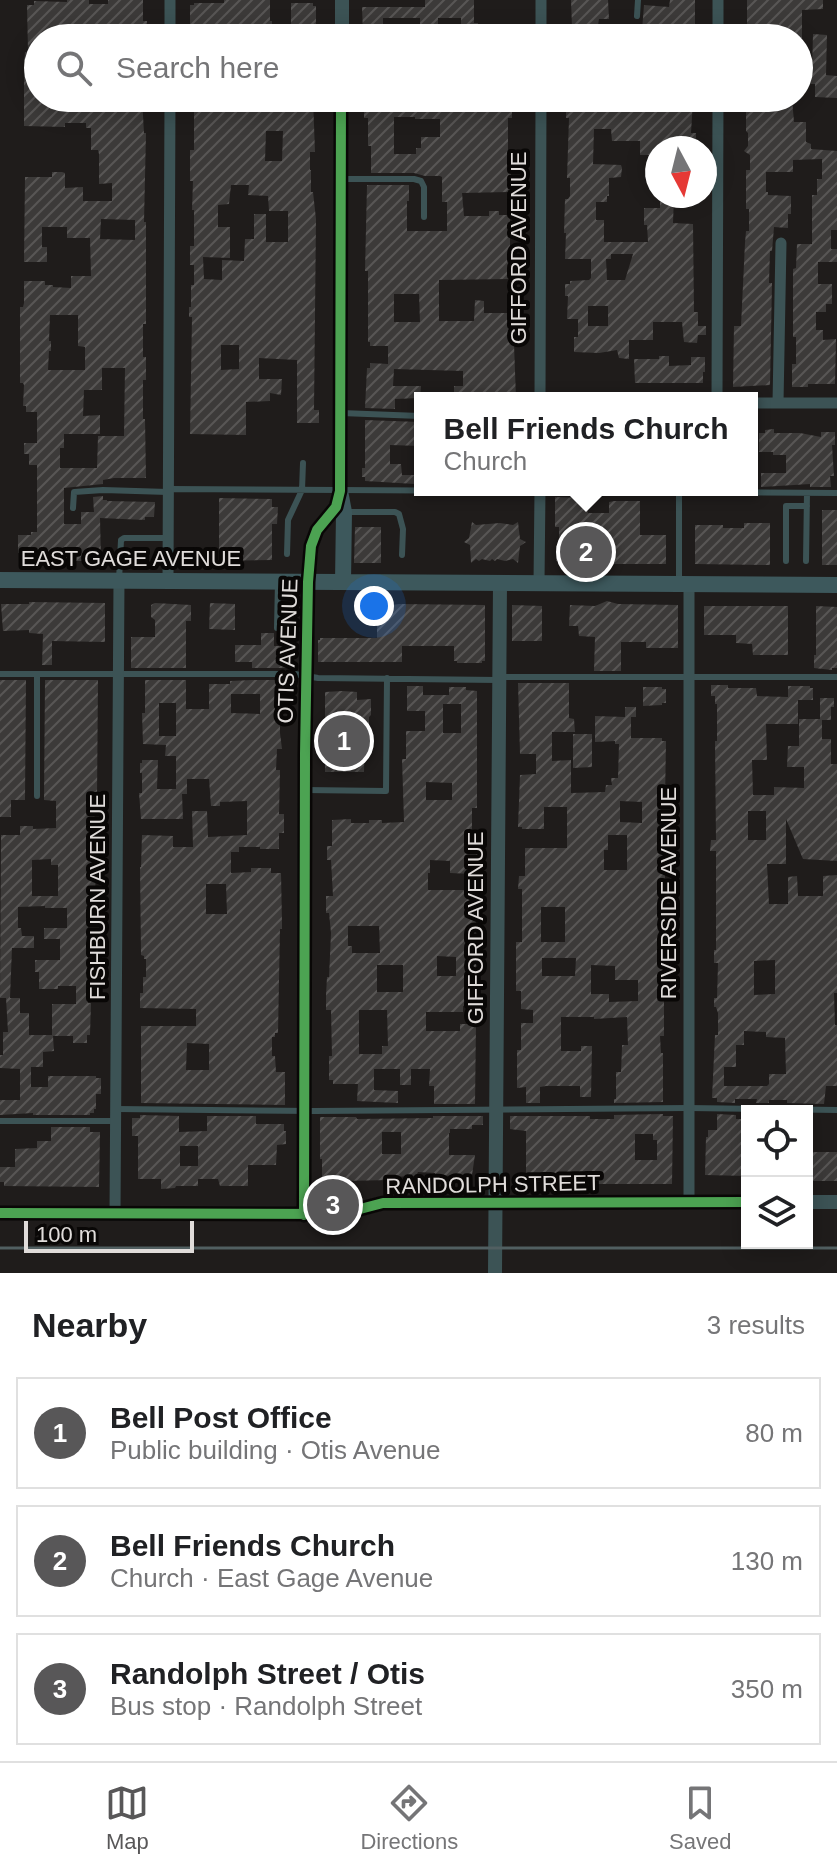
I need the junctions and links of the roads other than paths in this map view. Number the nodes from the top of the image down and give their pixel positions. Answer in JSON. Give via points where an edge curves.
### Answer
{"nodes":[{"id":1,"x":170,"y":0,"type":"edge"},
{"id":2,"x":342,"y":0,"type":"edge"},
{"id":3,"x":541,"y":0,"type":"edge"},
{"id":4,"x":638,"y":0,"type":"edge"},
{"id":5,"x":718,"y":0,"type":"edge"},
{"id":6,"x":637,"y":16,"type":"dead end"},
{"id":7,"x":170,"y":24,"type":"edge"},
{"id":8,"x":342,"y":24,"type":"edge"},
{"id":9,"x":541,"y":24,"type":"edge"},
{"id":10,"x":718,"y":24,"type":"edge"},
{"id":11,"x":170,"y":112,"type":"edge"},
{"id":12,"x":341,"y":112,"type":"edge"},
{"id":13,"x":541,"y":112,"type":"edge"},
{"id":14,"x":718,"y":112,"type":"edge"},
{"id":15,"x":341,"y":179,"type":"junction"},
{"id":16,"x":424,"y":217,"type":"dead end"},
{"id":17,"x":781,"y":243,"type":"dead end"},
{"id":18,"x":540,"y":392,"type":"edge"},
{"id":19,"x":717,"y":392,"type":"edge"},
{"id":20,"x":758,"y":403,"type":"edge"},
{"id":21,"x":778,"y":403,"type":"junction"},
{"id":22,"x":837,"y":403,"type":"edge"},
{"id":23,"x":341,"y":413,"type":"junction"},
{"id":24,"x":414,"y":416,"type":"edge"},
{"id":25,"x":303,"y":463,"type":"dead end"},
{"id":26,"x":302,"y":490,"type":"junction"},
{"id":27,"x":168,"y":491,"type":"junction"},
{"id":28,"x":340,"y":491,"type":"junction"},
{"id":29,"x":414,"y":491,"type":"edge"},
{"id":30,"x":758,"y":493,"type":"edge"},
{"id":31,"x":807,"y":493,"type":"junction"},
{"id":32,"x":837,"y":493,"type":"edge"},
{"id":33,"x":540,"y":496,"type":"edge"},
{"id":34,"x":679,"y":496,"type":"edge"},
{"id":35,"x":807,"y":506,"type":"junction"},
{"id":36,"x":73,"y":508,"type":"dead end"},
{"id":37,"x":344,"y":512,"type":"junction"},
{"id":38,"x":168,"y":538,"type":"junction"},
{"id":39,"x":287,"y":554,"type":"dead end"},
{"id":40,"x":402,"y":555,"type":"dead end"},
{"id":41,"x":786,"y":561,"type":"dead end"},
{"id":42,"x":806,"y":561,"type":"dead end"},
{"id":43,"x":0,"y":580,"type":"edge"},
{"id":44,"x":119,"y":580,"type":"junction"},
{"id":45,"x":168,"y":580,"type":"junction"},
{"id":46,"x":278,"y":581,"type":"junction"},
{"id":47,"x":308,"y":582,"type":"junction"},
{"id":48,"x":343,"y":582,"type":"junction"},
{"id":49,"x":500,"y":583,"type":"junction"},
{"id":50,"x":539,"y":583,"type":"junction"},
{"id":51,"x":684,"y":584,"type":"junction"},
{"id":52,"x":837,"y":585,"type":"edge"},
{"id":53,"x":307,"y":629,"type":"junction"},
{"id":54,"x":0,"y":674,"type":"edge"},
{"id":55,"x":37,"y":674,"type":"junction"},
{"id":56,"x":117,"y":674,"type":"junction"},
{"id":57,"x":306,"y":675,"type":"junction"},
{"id":58,"x":689,"y":677,"type":"junction"},
{"id":59,"x":837,"y":677,"type":"edge"},
{"id":60,"x":387,"y":678,"type":"junction"},
{"id":61,"x":498,"y":678,"type":"junction"},
{"id":62,"x":305,"y":790,"type":"junction"},
{"id":63,"x":37,"y":796,"type":"dead end"},
{"id":64,"x":688,"y":1108,"type":"junction"},
{"id":65,"x":496,"y":1109,"type":"junction"},
{"id":66,"x":837,"y":1110,"type":"edge"},
{"id":67,"x":303,"y":1111,"type":"junction"},
{"id":68,"x":116,"y":1115,"type":"junction"},
{"id":69,"x":0,"y":1121,"type":"edge"},
{"id":70,"x":495,"y":1202,"type":"junction"},
{"id":71,"x":741,"y":1202,"type":"edge"},
{"id":72,"x":813,"y":1202,"type":"edge"},
{"id":73,"x":837,"y":1202,"type":"edge"},
{"id":74,"x":689,"y":1203,"type":"junction"},
{"id":75,"x":0,"y":1213,"type":"edge"},
{"id":76,"x":115,"y":1214,"type":"junction"},
{"id":77,"x":304,"y":1215,"type":"junction"},
{"id":78,"x":495,"y":1273,"type":"edge"}],
"edges":[{"from":1,"to":7,"type":"street"},
{"from":2,"to":8,"type":"street"},
{"from":3,"to":9,"type":"street"},
{"from":4,"to":6,"type":"lane"},
{"from":5,"to":10,"type":"street"},
{"from":11,"to":27,"type":"street"},
{"from":12,"to":15,"type":"street","name":"OTIS AVENUE"},
{"from":13,"to":18,"type":"street","name":"GIFFORD AVENUE"},
{"from":14,"to":19,"type":"street"},
{"from":15,"to":16,"type":"lane","via":[[421,181]]},
{"from":15,"to":23,"type":"street","name":"OTIS AVENUE"},
{"from":17,"to":21,"type":"street"},
{"from":20,"to":21,"type":"street"},
{"from":21,"to":22,"type":"street"},
{"from":23,"to":24,"type":"lane"},
{"from":23,"to":28,"type":"street","name":"OTIS AVENUE"},
{"from":25,"to":26,"type":"lane"},
{"from":26,"to":27,"type":"lane"},
{"from":26,"to":28,"type":"lane"},
{"from":26,"to":39,"type":"lane","via":[[288,520]]},
{"from":27,"to":36,"type":"lane","via":[[74,492]]},
{"from":27,"to":38,"type":"street"},
{"from":28,"to":29,"type":"lane"},
{"from":28,"to":37,"type":"main road"},
{"from":28,"to":47,"type":"street","name":"OTIS AVENUE","via":[[311,546]]},
{"from":30,"to":31,"type":"lane"},
{"from":31,"to":32,"type":"lane"},
{"from":31,"to":35,"type":"lane"},
{"from":33,"to":50,"type":"street"},
{"from":34,"to":51,"type":"lane"},
{"from":35,"to":41,"type":"lane","via":[[786,506]]},
{"from":35,"to":42,"type":"lane"},
{"from":37,"to":40,"type":"lane","via":[[399,514]]},
{"from":37,"to":48,"type":"main road"},
{"from":38,"to":44,"type":"lane","via":[[124,538],[119,545]]},
{"from":38,"to":45,"type":"street"},
{"from":43,"to":44,"type":"main road","name":"EAST GAGE AVENUE"},
{"from":44,"to":45,"type":"main road","name":"EAST GAGE AVENUE"},
{"from":44,"to":56,"type":"street","name":"FISHBURN AVENUE"},
{"from":45,"to":46,"type":"main road","name":"EAST GAGE AVENUE"},
{"from":46,"to":47,"type":"main road","name":"EAST GAGE AVENUE"},
{"from":46,"to":53,"type":"lane","via":[[277,628]]},
{"from":47,"to":48,"type":"main road","name":"EAST GAGE AVENUE"},
{"from":47,"to":53,"type":"street","name":"OTIS AVENUE"},
{"from":48,"to":49,"type":"main road","name":"EAST GAGE AVENUE"},
{"from":49,"to":50,"type":"main road","name":"EAST GAGE AVENUE"},
{"from":49,"to":61,"type":"street","name":"GIFFORD AVENUE"},
{"from":50,"to":51,"type":"main road","name":"EAST GAGE AVENUE"},
{"from":51,"to":52,"type":"main road","name":"EAST GAGE AVENUE"},
{"from":51,"to":58,"type":"street","name":"RIVERSIDE AVENUE"},
{"from":53,"to":57,"type":"street","name":"OTIS AVENUE"},
{"from":54,"to":55,"type":"lane"},
{"from":55,"to":56,"type":"lane"},
{"from":55,"to":63,"type":"lane"},
{"from":56,"to":57,"type":"lane"},
{"from":56,"to":68,"type":"street","name":"FISHBURN AVENUE"},
{"from":57,"to":60,"type":"lane"},
{"from":57,"to":62,"type":"street","name":"OTIS AVENUE"},
{"from":58,"to":59,"type":"lane"},
{"from":58,"to":61,"type":"lane"},
{"from":58,"to":64,"type":"street","name":"RIVERSIDE AVENUE"},
{"from":60,"to":61,"type":"lane"},
{"from":60,"to":62,"type":"lane","via":[[386,791]]},
{"from":61,"to":65,"type":"street","name":"GIFFORD AVENUE"},
{"from":62,"to":67,"type":"street","name":"OTIS AVENUE"},
{"from":64,"to":65,"type":"lane"},
{"from":64,"to":66,"type":"lane"},
{"from":64,"to":74,"type":"street","name":"RIVERSIDE AVENUE"},
{"from":65,"to":67,"type":"lane"},
{"from":65,"to":70,"type":"street","name":"GIFFORD AVENUE"},
{"from":67,"to":68,"type":"lane"},
{"from":67,"to":77,"type":"street","name":"OTIS AVENUE"},
{"from":68,"to":69,"type":"lane"},
{"from":68,"to":76,"type":"street","name":"FISHBURN AVENUE"},
{"from":70,"to":74,"type":"street","name":"RANDOLPH STREET"},
{"from":70,"to":77,"type":"street","name":"RANDOLPH STREET","via":[[383,1203],[341,1214]]},
{"from":70,"to":78,"type":"street","name":"GIFFORD AVENUE"},
{"from":71,"to":74,"type":"street","name":"RANDOLPH STREET"},
{"from":72,"to":73,"type":"street"},
{"from":75,"to":76,"type":"street","name":"RANDOLPH STREET"},
{"from":76,"to":77,"type":"street","name":"RANDOLPH STREET"}]}
